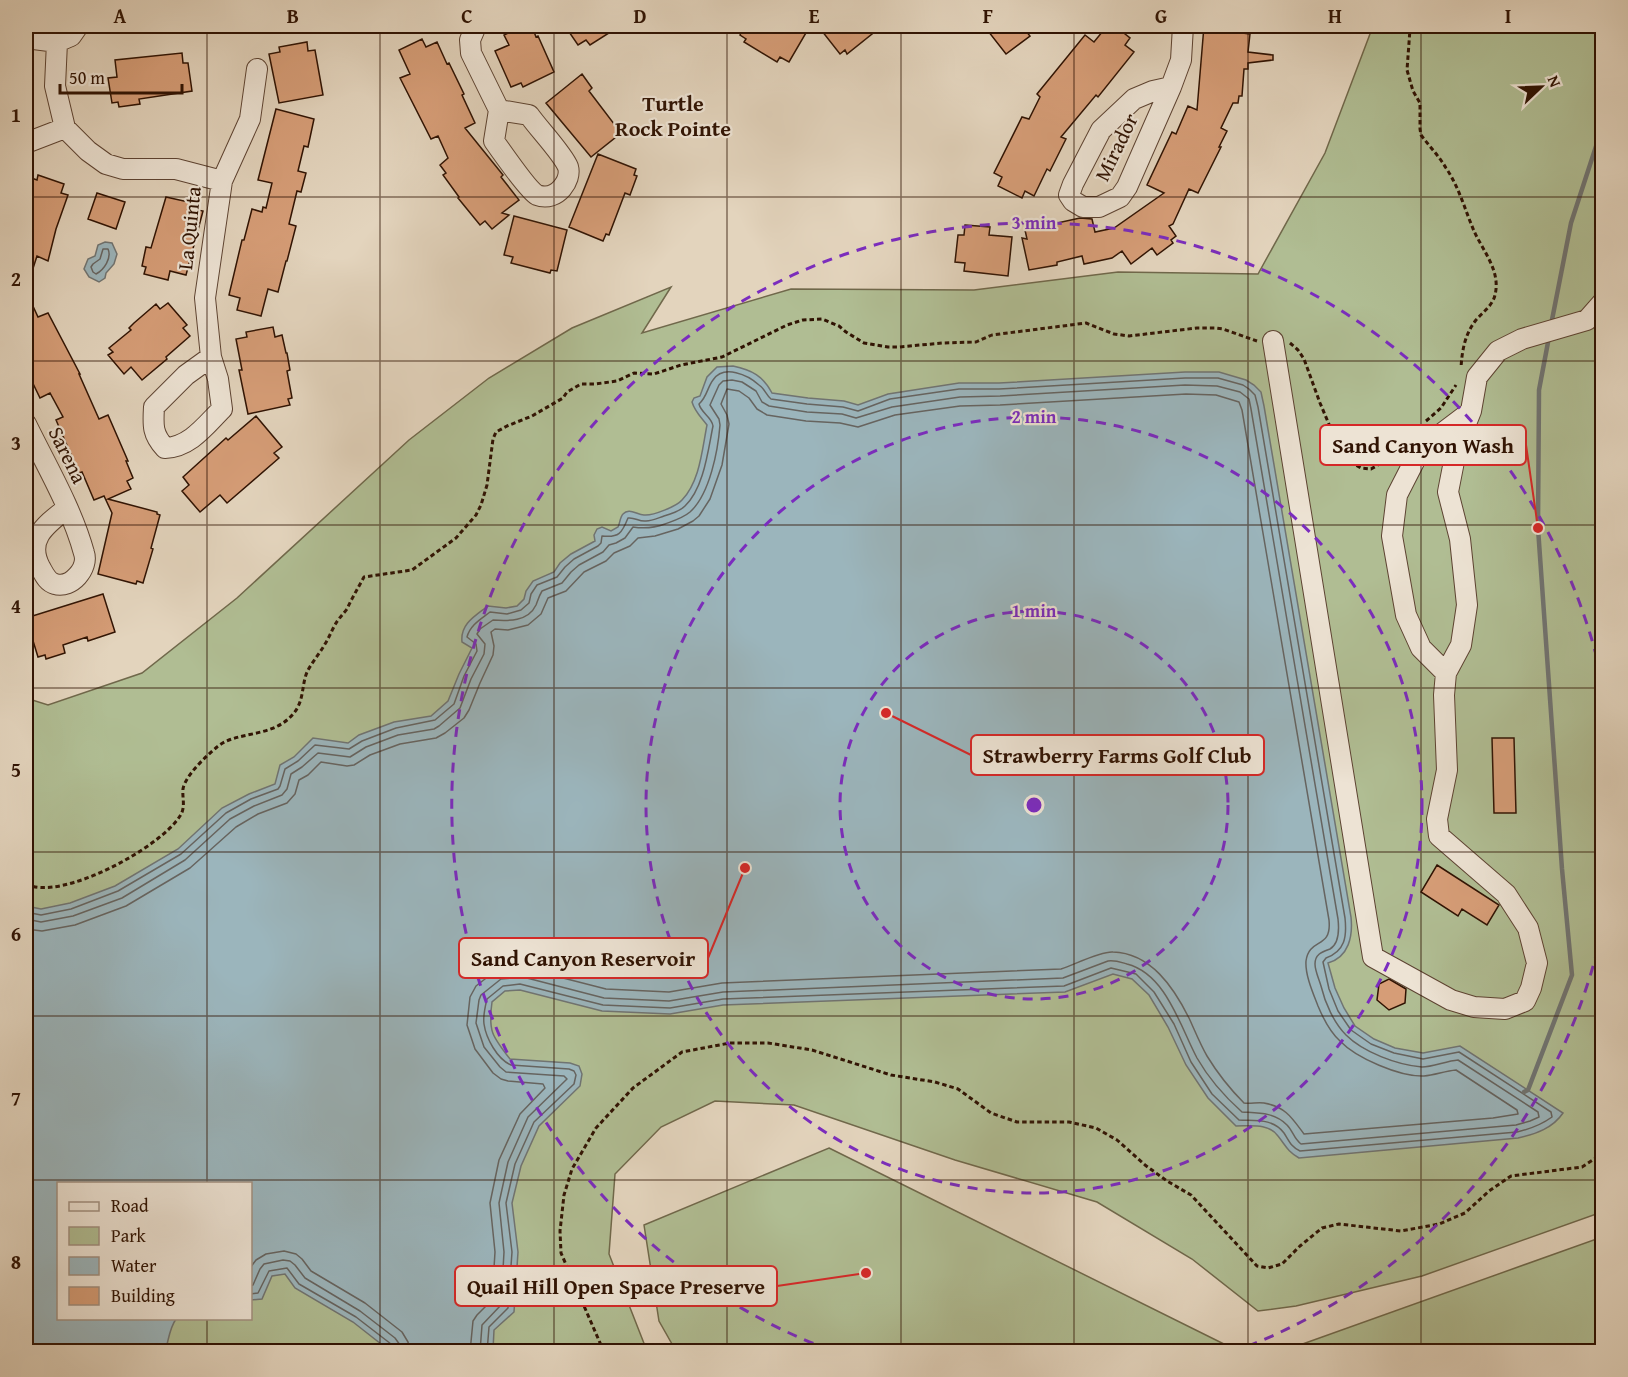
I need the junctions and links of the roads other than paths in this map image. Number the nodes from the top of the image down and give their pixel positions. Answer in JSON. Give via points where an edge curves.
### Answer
{"nodes":[{"id":1,"x":78,"y":26,"type":"edge"},
{"id":2,"x":476,"y":26,"type":"edge"},
{"id":3,"x":1183,"y":26,"type":"edge"},
{"id":4,"x":56,"y":31,"type":"edge"},
{"id":5,"x":26,"y":38,"type":"edge"},
{"id":6,"x":257,"y":69,"type":"dead end"},
{"id":7,"x":1171,"y":87,"type":"junction"},
{"id":8,"x":499,"y":110,"type":"junction"},
{"id":9,"x":65,"y":128,"type":"junction"},
{"id":10,"x":26,"y":143,"type":"edge"},
{"id":11,"x":222,"y":181,"type":"junction"},
{"id":12,"x":1602,"y":303,"type":"edge"},
{"id":13,"x":1273,"y":341,"type":"road end"},
{"id":14,"x":211,"y":357,"type":"dead end"},
{"id":15,"x":1471,"y":411,"type":"junction"},
{"id":16,"x":26,"y":424,"type":"edge"},
{"id":17,"x":67,"y":508,"type":"dead end"},
{"id":18,"x":1446,"y":673,"type":"junction"}],
"edges":[{"from":1,"to":4,"type":"street","via":[[71,36]]},
{"from":2,"to":8,"type":"street","via":[[470,40],[471,53]]},
{"from":3,"to":7,"type":"street","name":"Mirador","via":[[1181,60]]},
{"from":4,"to":5,"type":"street"},
{"from":4,"to":9,"type":"street","via":[[55,86]]},
{"from":6,"to":11,"type":"street","via":[[250,119]]},
{"from":7,"to":7,"type":"street","name":"Mirador","via":[[1134,99],[1101,130],[1073,184],[1069,195],[1073,201],[1083,207],[1099,207],[1120,197]]},
{"from":8,"to":8,"type":"street","via":[[494,141],[536,195],[556,194],[568,179],[568,168],[560,154],[529,115]]},
{"from":9,"to":10,"type":"street"},
{"from":9,"to":11,"type":"street","name":"La Quinta","via":[[106,164],[123,169],[176,169]]},
{"from":11,"to":14,"type":"street","name":"La Quinta","via":[[205,298]]},
{"from":12,"to":15,"type":"street","via":[[1587,320],[1522,339],[1498,351],[1477,377]]},
{"from":13,"to":18,"type":"street","via":[[1373,957],[1451,1000],[1505,1010],[1525,1001],[1537,963],[1528,928],[1506,894],[1440,836],[1437,819],[1447,770]]},
{"from":15,"to":18,"type":"street","via":[[1457,446],[1448,492],[1460,539],[1467,605],[1461,645]]},
{"from":15,"to":18,"type":"street","via":[[1420,450],[1397,495],[1392,536],[1406,615],[1420,648]]},
{"from":16,"to":17,"type":"street","name":"Sarena"}]}
